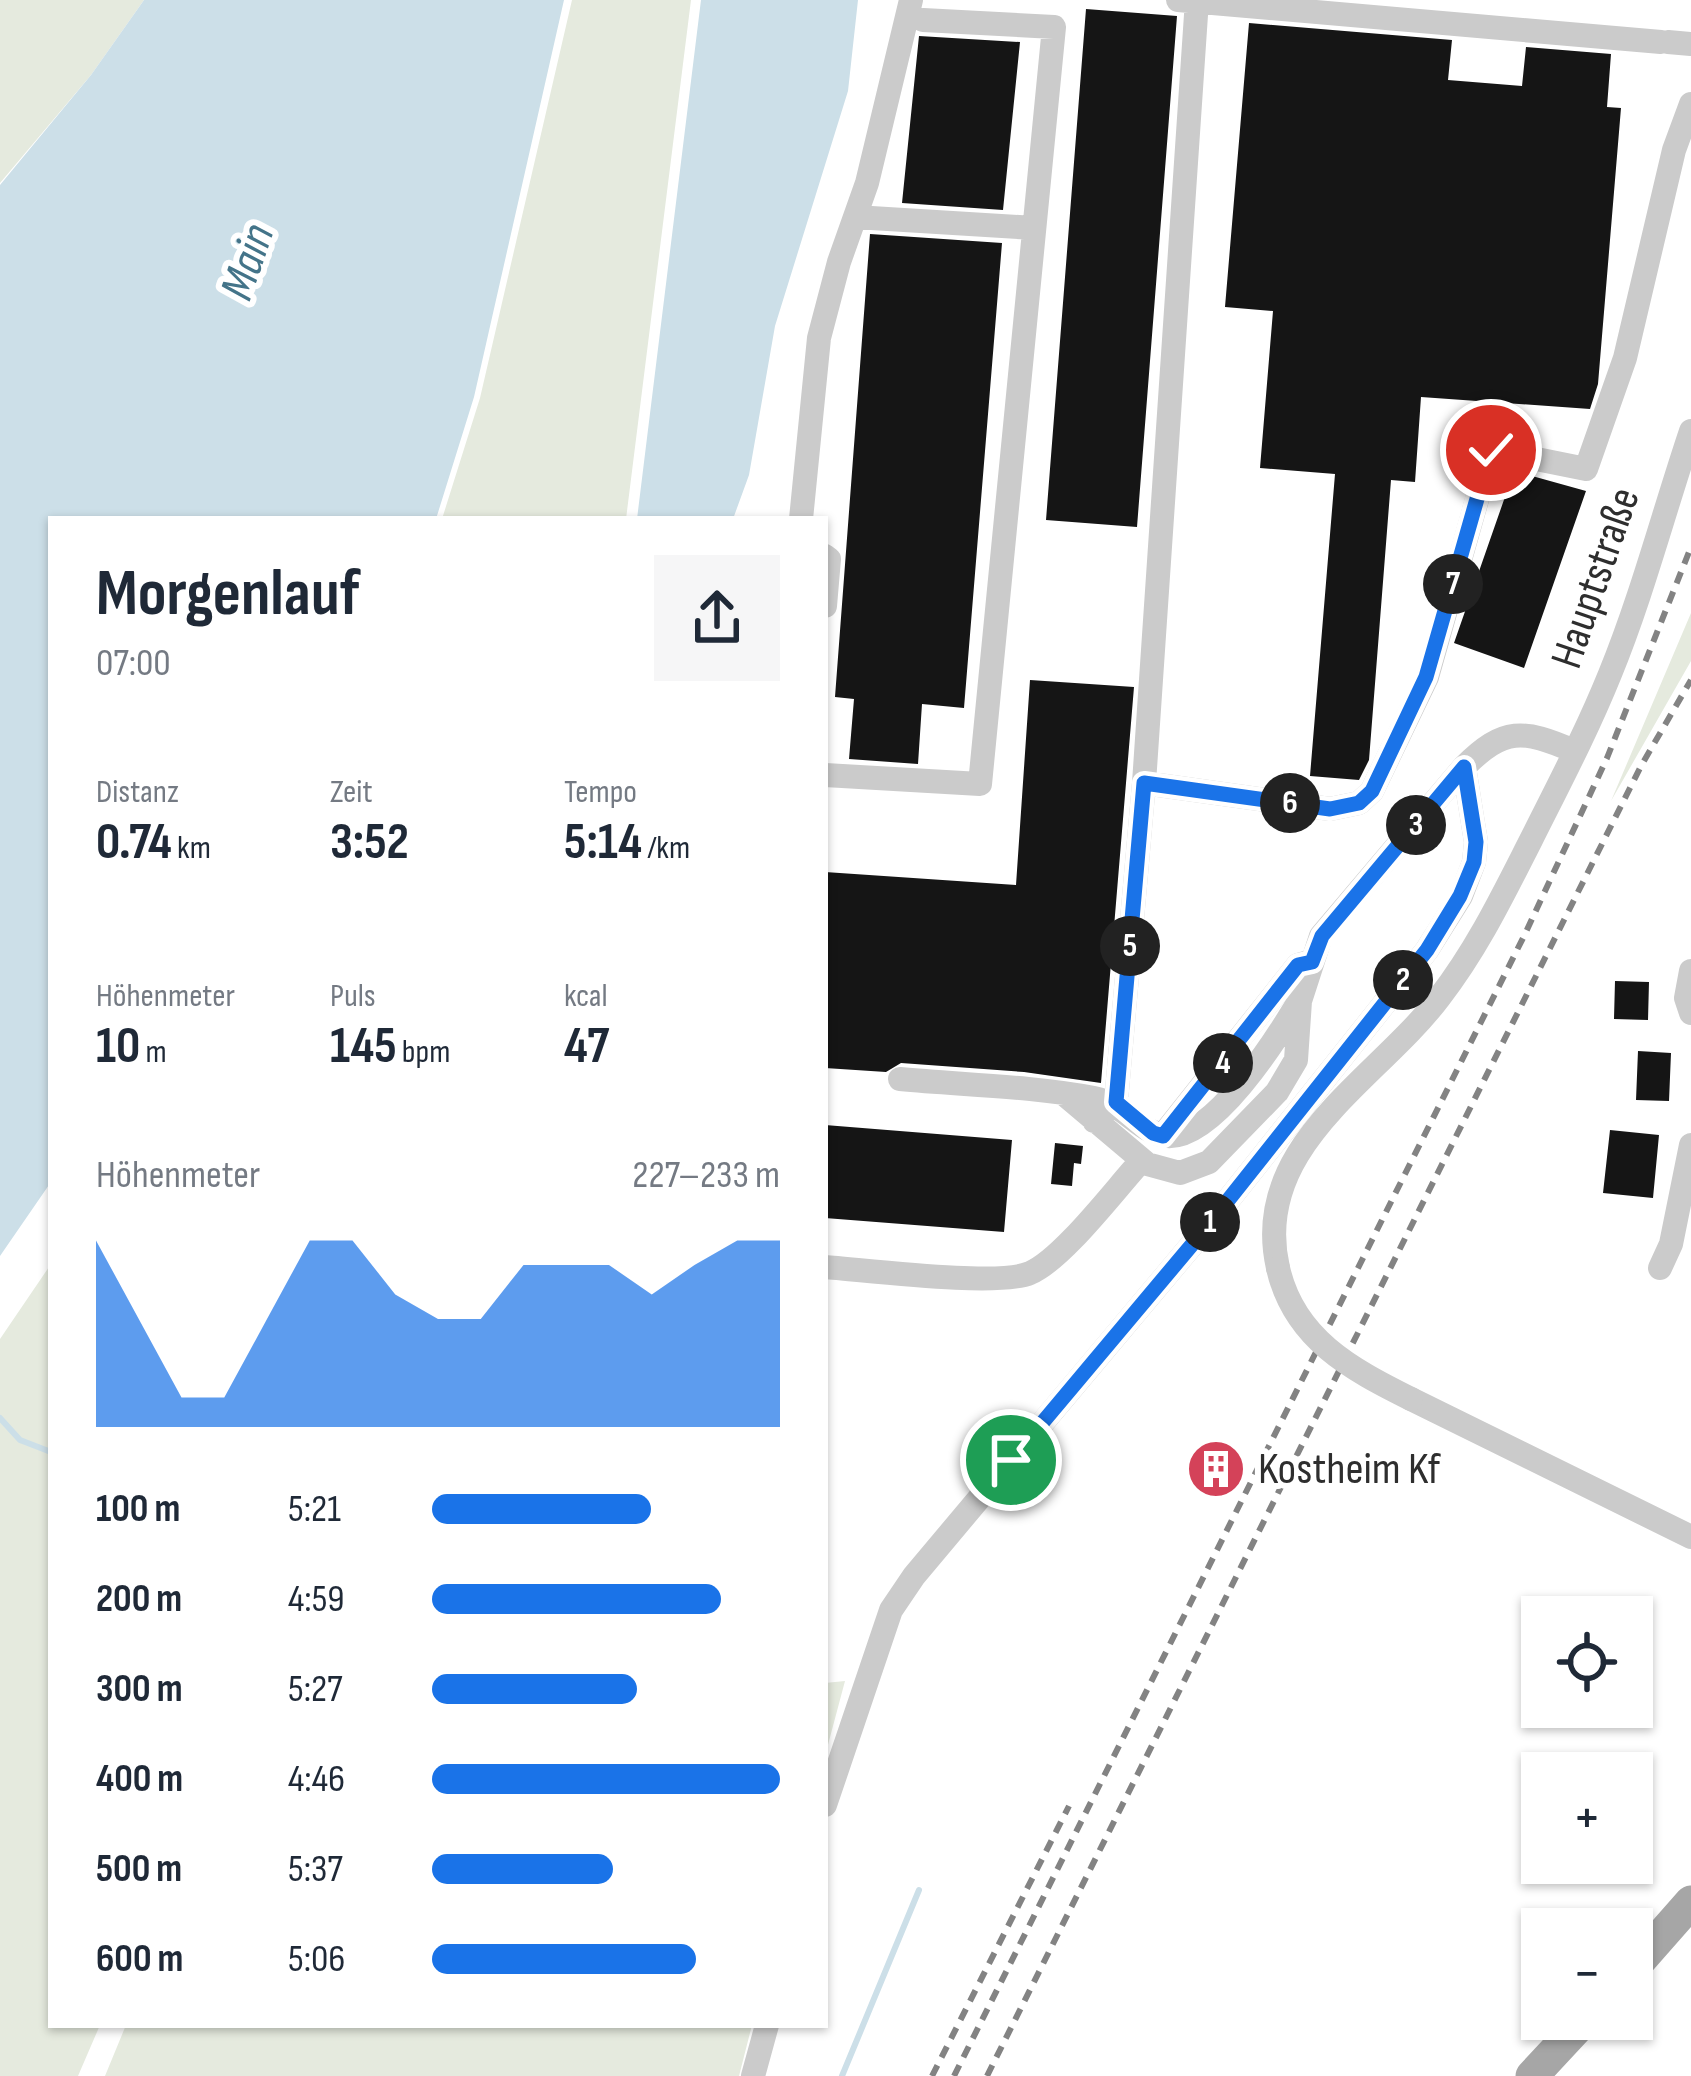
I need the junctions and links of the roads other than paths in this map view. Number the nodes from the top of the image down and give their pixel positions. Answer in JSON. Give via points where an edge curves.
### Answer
{"nodes":[{"id":1,"x":1178,"y":0,"type":"edge"},
{"id":2,"x":1197,"y":1,"type":"edge"},
{"id":3,"x":917,"y":10,"type":"edge"},
{"id":4,"x":1429,"y":11,"type":"edge"},
{"id":5,"x":1674,"y":43,"type":"edge"},
{"id":6,"x":1691,"y":104,"type":"edge"},
{"id":7,"x":855,"y":217,"type":"junction"},
{"id":8,"x":1034,"y":229,"type":"junction"},
{"id":9,"x":1691,"y":431,"type":"edge"},
{"id":10,"x":801,"y":516,"type":"edge"},
{"id":11,"x":1574,"y":752,"type":"junction"},
{"id":12,"x":1464,"y":767,"type":"junction"},
{"id":13,"x":828,"y":775,"type":"edge"},
{"id":14,"x":1144,"y":783,"type":"junction"},
{"id":15,"x":1312,"y":962,"type":"junction"},
{"id":16,"x":1691,"y":970,"type":"edge"},
{"id":17,"x":1300,"y":1000,"type":"junction"},
{"id":18,"x":1691,"y":1013,"type":"edge"},
{"id":19,"x":900,"y":1079,"type":"dead end"},
{"id":20,"x":1064,"y":1094,"type":"junction"},
{"id":21,"x":1116,"y":1102,"type":"junction"},
{"id":22,"x":1094,"y":1121,"type":"junction"},
{"id":23,"x":1163,"y":1136,"type":"junction"},
{"id":24,"x":1691,"y":1145,"type":"edge"},
{"id":25,"x":1142,"y":1160,"type":"junction"},
{"id":26,"x":828,"y":1267,"type":"edge"},
{"id":27,"x":1660,"y":1268,"type":"dead end"},
{"id":28,"x":1691,"y":1537,"type":"edge"},
{"id":29,"x":828,"y":1795,"type":"edge"},
{"id":30,"x":1691,"y":1902,"type":"edge"},
{"id":31,"x":1653,"y":1945,"type":"edge"},
{"id":32,"x":766,"y":2028,"type":"edge"},
{"id":33,"x":1566,"y":2040,"type":"edge"},
{"id":34,"x":753,"y":2076,"type":"edge"},
{"id":35,"x":1532,"y":2076,"type":"edge"}],
"edges":[{"from":1,"to":2,"type":"street"},
{"from":2,"to":4,"type":"street"},
{"from":2,"to":14,"type":"street"},
{"from":3,"to":7,"type":"street"},
{"from":3,"to":8,"type":"street","via":[[1054,27]]},
{"from":4,"to":5,"type":"street"},
{"from":6,"to":14,"type":"street","via":[[1625,358],[1586,469],[1491,450],[1426,677],[1372,791],[1330,809]]},
{"from":7,"to":8,"type":"street"},
{"from":7,"to":10,"type":"street","via":[[820,338]]},
{"from":8,"to":13,"type":"street","via":[[980,784]]},
{"from":9,"to":11,"type":"street","name":"Hauptstraße","via":[[1610,674]]},
{"from":11,"to":12,"type":"street","via":[[1509,734]]},
{"from":11,"to":28,"type":"street","name":"Hauptstraße","bridge":true,"via":[[1462,967],[1295,1155],[1277,1203],[1278,1268],[1290,1304],[1340,1362]]},
{"from":12,"to":15,"type":"street","via":[[1322,936]]},
{"from":12,"to":29,"type":"street","via":[[1474,862],[1427,950],[914,1576],[892,1610]]},
{"from":14,"to":21,"type":"street"},
{"from":15,"to":17,"type":"street"},
{"from":15,"to":23,"type":"street","via":[[1298,965]]},
{"from":16,"to":18,"type":"street"},
{"from":17,"to":23,"type":"street","via":[[1227,1101],[1188,1133]]},
{"from":17,"to":25,"type":"street","via":[[1296,1060],[1234,1138],[1209,1162],[1180,1173]]},
{"from":19,"to":20,"type":"street"},
{"from":20,"to":21,"type":"street"},
{"from":20,"to":22,"type":"street"},
{"from":21,"to":22,"type":"street"},
{"from":21,"to":23,"type":"street"},
{"from":22,"to":25,"type":"street"},
{"from":24,"to":27,"type":"street"},
{"from":25,"to":26,"type":"street","via":[[1028,1274]]},
{"from":30,"to":31,"type":"main road"},
{"from":32,"to":34,"type":"street"},
{"from":33,"to":35,"type":"main road"}]}
